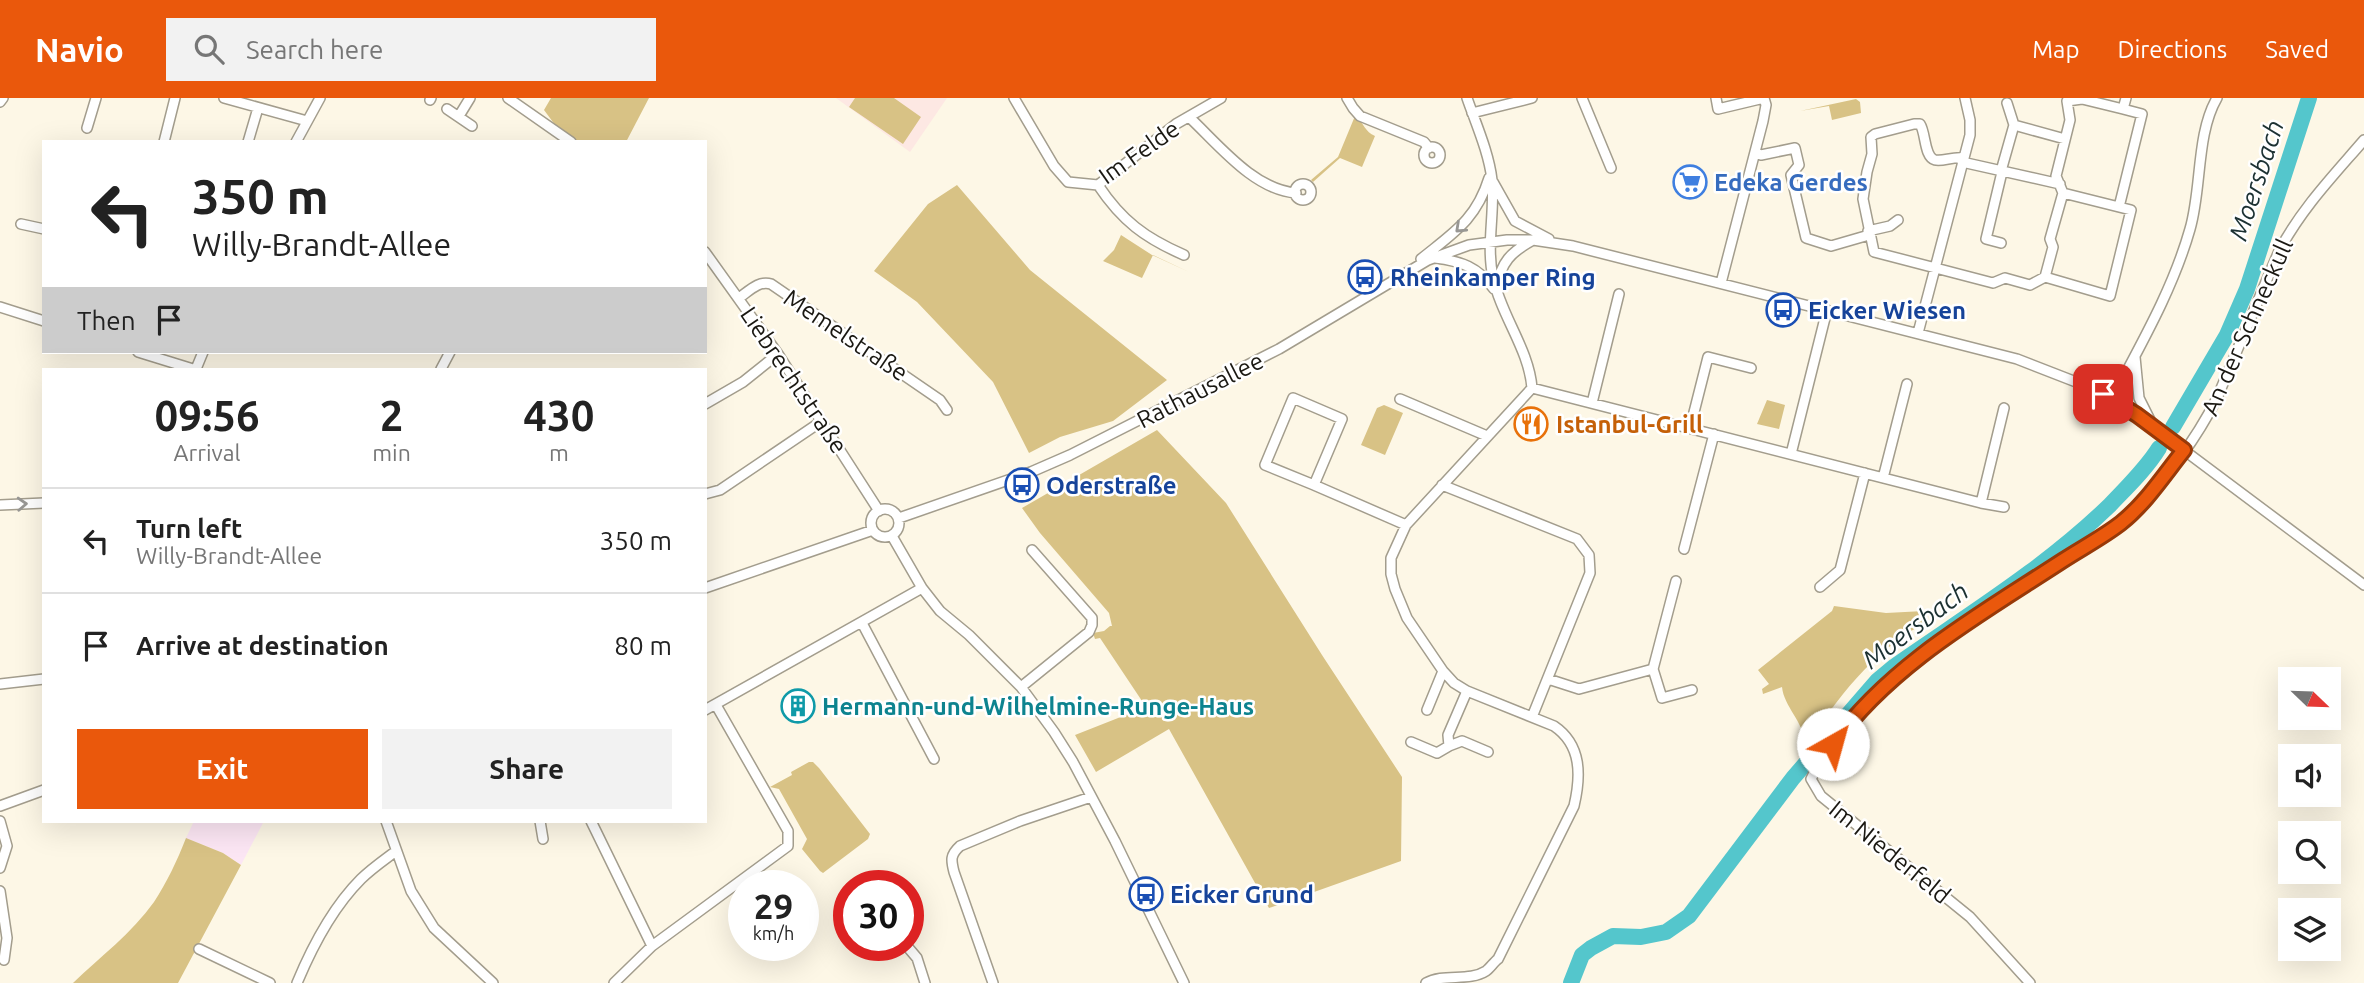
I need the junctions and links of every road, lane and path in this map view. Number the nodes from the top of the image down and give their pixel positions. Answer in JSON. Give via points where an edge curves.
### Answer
{"nodes":[{"id":1,"x":96,"y":98,"type":"edge"},
{"id":2,"x":175,"y":98,"type":"edge"},
{"id":3,"x":320,"y":98,"type":"edge"},
{"id":4,"x":470,"y":98,"type":"edge"},
{"id":5,"x":508,"y":98,"type":"edge"},
{"id":6,"x":1014,"y":98,"type":"edge"},
{"id":7,"x":1220,"y":98,"type":"edge"},
{"id":8,"x":1347,"y":98,"type":"edge"},
{"id":9,"x":1467,"y":98,"type":"edge"},
{"id":10,"x":1532,"y":98,"type":"edge"},
{"id":11,"x":1582,"y":98,"type":"edge"},
{"id":12,"x":1716,"y":98,"type":"edge"},
{"id":13,"x":1764,"y":98,"type":"edge"},
{"id":14,"x":1965,"y":98,"type":"edge"},
{"id":15,"x":2126,"y":98,"type":"edge"},
{"id":16,"x":2217,"y":98,"type":"edge"},
{"id":17,"x":228,"y":99,"type":"edge"},
{"id":18,"x":2007,"y":103,"type":"dead end"},
{"id":19,"x":258,"y":108,"type":"junction"},
{"id":20,"x":447,"y":109,"type":"dead end"},
{"id":21,"x":2123,"y":109,"type":"junction"},
{"id":22,"x":1472,"y":113,"type":"junction"},
{"id":23,"x":458,"y":116,"type":"junction"},
{"id":24,"x":1189,"y":117,"type":"junction"},
{"id":25,"x":307,"y":121,"type":"junction"},
{"id":26,"x":2014,"y":125,"type":"junction"},
{"id":27,"x":472,"y":126,"type":"dead end"},
{"id":28,"x":87,"y":128,"type":"dead end"},
{"id":29,"x":2065,"y":139,"type":"junction"},
{"id":30,"x":164,"y":140,"type":"edge"},
{"id":31,"x":249,"y":140,"type":"edge"},
{"id":32,"x":297,"y":140,"type":"edge"},
{"id":33,"x":566,"y":140,"type":"edge"},
{"id":34,"x":2364,"y":140,"type":"edge"},
{"id":35,"x":1429,"y":148,"type":"dead end"},
{"id":36,"x":1755,"y":153,"type":"junction"},
{"id":37,"x":1963,"y":160,"type":"junction"},
{"id":38,"x":1611,"y":167,"type":"dead end"},
{"id":39,"x":2002,"y":171,"type":"junction"},
{"id":40,"x":1491,"y":175,"type":"junction"},
{"id":41,"x":1098,"y":185,"type":"junction"},
{"id":42,"x":2062,"y":188,"type":"junction"},
{"id":43,"x":1296,"y":193,"type":"dead end"},
{"id":44,"x":2119,"y":207,"type":"junction"},
{"id":45,"x":1898,"y":220,"type":"dead end"},
{"id":46,"x":21,"y":223,"type":"dead end"},
{"id":47,"x":42,"y":228,"type":"edge"},
{"id":48,"x":1869,"y":233,"type":"junction"},
{"id":49,"x":1533,"y":240,"type":"junction"},
{"id":50,"x":1491,"y":242,"type":"junction"},
{"id":51,"x":1558,"y":243,"type":"junction"},
{"id":52,"x":2001,"y":243,"type":"dead end"},
{"id":53,"x":707,"y":255,"type":"edge"},
{"id":54,"x":1184,"y":255,"type":"dead end"},
{"id":55,"x":1433,"y":258,"type":"junction"},
{"id":56,"x":1935,"y":268,"type":"junction"},
{"id":57,"x":1409,"y":270,"type":"junction"},
{"id":58,"x":2045,"y":277,"type":"junction"},
{"id":59,"x":1721,"y":283,"type":"junction"},
{"id":60,"x":1497,"y":293,"type":"junction"},
{"id":61,"x":1619,"y":295,"type":"dead end"},
{"id":62,"x":740,"y":298,"type":"junction"},
{"id":63,"x":0,"y":307,"type":"edge"},
{"id":64,"x":1827,"y":310,"type":"junction"},
{"id":65,"x":42,"y":320,"type":"edge"},
{"id":66,"x":1918,"y":333,"type":"junction"},
{"id":67,"x":145,"y":354,"type":"edge"},
{"id":68,"x":778,"y":354,"type":"junction"},
{"id":69,"x":2135,"y":356,"type":"junction"},
{"id":70,"x":192,"y":368,"type":"edge"},
{"id":71,"x":1751,"y":368,"type":"dead end"},
{"id":72,"x":1907,"y":384,"type":"dead end"},
{"id":73,"x":1532,"y":388,"type":"junction"},
{"id":74,"x":1400,"y":399,"type":"dead end"},
{"id":75,"x":2112,"y":399,"type":"junction"},
{"id":76,"x":707,"y":403,"type":"edge"},
{"id":77,"x":1592,"y":403,"type":"junction"},
{"id":78,"x":2004,"y":408,"type":"dead end"},
{"id":79,"x":947,"y":410,"type":"dead end"},
{"id":80,"x":822,"y":421,"type":"junction"},
{"id":81,"x":1690,"y":428,"type":"junction"},
{"id":82,"x":2155,"y":428,"type":"junction"},
{"id":83,"x":1714,"y":434,"type":"junction"},
{"id":84,"x":1487,"y":436,"type":"junction"},
{"id":85,"x":2184,"y":450,"type":"junction"},
{"id":86,"x":1791,"y":454,"type":"junction"},
{"id":87,"x":1865,"y":473,"type":"junction"},
{"id":88,"x":1883,"y":478,"type":"junction"},
{"id":89,"x":1314,"y":485,"type":"junction"},
{"id":90,"x":1442,"y":485,"type":"junction"},
{"id":91,"x":707,"y":494,"type":"edge"},
{"id":92,"x":42,"y":503,"type":"edge"},
{"id":93,"x":1981,"y":503,"type":"junction"},
{"id":94,"x":0,"y":505,"type":"edge"},
{"id":95,"x":2004,"y":507,"type":"dead end"},
{"id":96,"x":879,"y":511,"type":"junction"},
{"id":97,"x":899,"y":518,"type":"junction"},
{"id":98,"x":1406,"y":525,"type":"junction"},
{"id":99,"x":873,"y":530,"type":"junction"},
{"id":100,"x":892,"y":536,"type":"junction"},
{"id":101,"x":1685,"y":549,"type":"dead end"},
{"id":102,"x":1032,"y":550,"type":"dead end"},
{"id":103,"x":1676,"y":581,"type":"dead end"},
{"id":104,"x":2364,"y":585,"type":"edge"},
{"id":105,"x":707,"y":587,"type":"edge"},
{"id":106,"x":1820,"y":587,"type":"dead end"},
{"id":107,"x":922,"y":588,"type":"junction"},
{"id":108,"x":862,"y":623,"type":"junction"},
{"id":109,"x":1653,"y":669,"type":"junction"},
{"id":110,"x":1443,"y":671,"type":"junction"},
{"id":111,"x":42,"y":679,"type":"edge"},
{"id":112,"x":1548,"y":679,"type":"junction"},
{"id":113,"x":0,"y":684,"type":"edge"},
{"id":114,"x":1021,"y":687,"type":"junction"},
{"id":115,"x":1692,"y":690,"type":"dead end"},
{"id":116,"x":1466,"y":691,"type":"junction"},
{"id":117,"x":716,"y":705,"type":"junction"},
{"id":118,"x":707,"y":709,"type":"edge"},
{"id":119,"x":1427,"y":710,"type":"dead end"},
{"id":120,"x":1532,"y":717,"type":"junction"},
{"id":121,"x":1411,"y":743,"type":"dead end"},
{"id":122,"x":1449,"y":746,"type":"junction"},
{"id":123,"x":1488,"y":751,"type":"dead end"},
{"id":124,"x":934,"y":759,"type":"dead end"},
{"id":125,"x":42,"y":791,"type":"edge"},
{"id":126,"x":1091,"y":797,"type":"junction"},
{"id":127,"x":0,"y":806,"type":"edge"},
{"id":128,"x":0,"y":821,"type":"edge"},
{"id":129,"x":387,"y":823,"type":"edge"},
{"id":130,"x":540,"y":823,"type":"edge"},
{"id":131,"x":592,"y":823,"type":"edge"},
{"id":132,"x":543,"y":839,"type":"dead end"},
{"id":133,"x":396,"y":851,"type":"junction"},
{"id":134,"x":0,"y":868,"type":"edge"},
{"id":135,"x":0,"y":891,"type":"edge"},
{"id":136,"x":652,"y":946,"type":"junction"},
{"id":137,"x":199,"y":948,"type":"dead end"},
{"id":138,"x":4,"y":960,"type":"dead end"},
{"id":139,"x":918,"y":961,"type":"edge"},
{"id":140,"x":270,"y":983,"type":"edge"},
{"id":141,"x":297,"y":983,"type":"edge"},
{"id":142,"x":493,"y":983,"type":"edge"},
{"id":143,"x":614,"y":983,"type":"edge"},
{"id":144,"x":925,"y":983,"type":"edge"},
{"id":145,"x":993,"y":983,"type":"edge"},
{"id":146,"x":1184,"y":983,"type":"edge"},
{"id":147,"x":1426,"y":983,"type":"edge"},
{"id":148,"x":2030,"y":983,"type":"edge"}],
"edges":[{"from":1,"to":28,"type":"street"},
{"from":2,"to":30,"type":"street"},
{"from":3,"to":25,"type":"street"},
{"from":4,"to":23,"type":"street"},
{"from":5,"to":33,"type":"street"},
{"from":6,"to":41,"type":"street","name":"Im Felde","via":[[1068,183]]},
{"from":7,"to":24,"type":"street","name":"Im Felde"},
{"from":8,"to":35,"type":"street","via":[[1360,116]]},
{"from":9,"to":22,"type":"street"},
{"from":10,"to":22,"type":"street"},
{"from":11,"to":38,"type":"street"},
{"from":12,"to":13,"type":"street","via":[[1718,108]]},
{"from":13,"to":36,"type":"street"},
{"from":14,"to":37,"type":"street","via":[[1970,128]]},
{"from":15,"to":21,"type":"street"},
{"from":16,"to":69,"type":"street","via":[[2205,131],[2191,228],[2170,285]]},
{"from":17,"to":19,"type":"street"},
{"from":18,"to":26,"type":"street"},
{"from":19,"to":25,"type":"street"},
{"from":19,"to":31,"type":"street"},
{"from":20,"to":23,"type":"street"},
{"from":21,"to":29,"type":"street","via":[[2082,99],[2067,101],[2070,120]]},
{"from":21,"to":44,"type":"street","via":[[2142,114]]},
{"from":22,"to":40,"type":"street"},
{"from":23,"to":27,"type":"street"},
{"from":24,"to":41,"type":"street","name":"Im Felde"},
{"from":24,"to":43,"type":"street","via":[[1249,175],[1280,192]]},
{"from":25,"to":32,"type":"street"},
{"from":26,"to":29,"type":"street"},
{"from":26,"to":39,"type":"street"},
{"from":29,"to":42,"type":"street","via":[[2056,176]]},
{"from":34,"to":85,"type":"street","name":"An der Schneckull","via":[[2290,230],[2217,398]]},
{"from":36,"to":48,"type":"street","via":[[1795,148],[1799,165],[1791,175],[1806,238],[1831,246]]},
{"from":36,"to":59,"type":"street"},
{"from":37,"to":39,"type":"street"},
{"from":37,"to":48,"type":"street","via":[[1954,156],[1933,160],[1920,124],[1875,134],[1863,199]]},
{"from":37,"to":56,"type":"street"},
{"from":39,"to":42,"type":"street"},
{"from":39,"to":52,"type":"street","via":[[1986,239]]},
{"from":40,"to":50,"type":"street"},
{"from":40,"to":51,"type":"street","via":[[1515,221]]},
{"from":40,"to":57,"type":"street","one_way":true,"via":[[1469,220]]},
{"from":41,"to":54,"type":"street","via":[[1115,210],[1162,245]]},
{"from":42,"to":44,"type":"street"},
{"from":42,"to":58,"type":"street"},
{"from":44,"to":58,"type":"street","via":[[2132,211],[2110,296]]},
{"from":45,"to":48,"type":"street"},
{"from":46,"to":47,"type":"street"},
{"from":48,"to":56,"type":"street","via":[[1874,253]]},
{"from":49,"to":50,"type":"street","name":"Rathausallee"},
{"from":49,"to":51,"type":"street","name":"Rathausallee"},
{"from":49,"to":60,"type":"street","via":[[1506,259]]},
{"from":50,"to":55,"type":"street","name":"Rathausallee"},
{"from":50,"to":60,"type":"street"},
{"from":51,"to":59,"type":"street"},
{"from":53,"to":62,"type":"street","name":"Liebrechtstraße"},
{"from":55,"to":57,"type":"street","name":"Rathausallee"},
{"from":55,"to":60,"type":"street","via":[[1471,266]]},
{"from":56,"to":58,"type":"street","via":[[1993,283],[2005,278],[2031,285]]},
{"from":56,"to":66,"type":"street"},
{"from":57,"to":97,"type":"street","name":"Rathausallee","via":[[1279,349],[1070,455]]},
{"from":59,"to":64,"type":"street"},
{"from":60,"to":73,"type":"street","via":[[1531,374]]},
{"from":61,"to":77,"type":"street"},
{"from":62,"to":68,"type":"street","name":"Liebrechtstraße"},
{"from":62,"to":79,"type":"street","name":"Memelstraße","via":[[759,284],[771,284],[940,400]]},
{"from":63,"to":65,"type":"street"},
{"from":64,"to":66,"type":"street"},
{"from":64,"to":86,"type":"street"},
{"from":66,"to":75,"type":"street","via":[[2034,364]]},
{"from":67,"to":70,"type":"street"},
{"from":68,"to":76,"type":"street"},
{"from":68,"to":80,"type":"street","name":"Liebrechtstraße"},
{"from":69,"to":75,"type":"street"},
{"from":69,"to":82,"type":"street","via":[[2139,398]]},
{"from":71,"to":81,"type":"street","via":[[1708,357]]},
{"from":72,"to":88,"type":"street"},
{"from":73,"to":77,"type":"street"},
{"from":73,"to":84,"type":"street"},
{"from":74,"to":84,"type":"street"},
{"from":75,"to":82,"type":"street"},
{"from":77,"to":81,"type":"street"},
{"from":78,"to":93,"type":"street"},
{"from":80,"to":91,"type":"street","via":[[718,492]]},
{"from":80,"to":96,"type":"street","name":"Liebrechtstraße"},
{"from":81,"to":83,"type":"street"},
{"from":82,"to":85,"type":"street"},
{"from":83,"to":86,"type":"street"},
{"from":83,"to":101,"type":"street"},
{"from":84,"to":90,"type":"street"},
{"from":85,"to":104,"type":"street"},
{"from":85,"to":148,"type":"street","name":"Im Niederfeld","via":[[2122,522],[1890,680],[1849,721],[1811,779],[1821,796],[1970,917]]},
{"from":86,"to":87,"type":"street"},
{"from":87,"to":88,"type":"street"},
{"from":87,"to":106,"type":"street","via":[[1840,570]]},
{"from":88,"to":93,"type":"street"},
{"from":89,"to":89,"type":"street","via":[[1342,419],[1293,398],[1265,465]]},
{"from":89,"to":98,"type":"street"},
{"from":90,"to":98,"type":"street"},
{"from":90,"to":112,"type":"street","via":[[1577,539],[1589,555],[1590,573]]},
{"from":94,"to":92,"type":"street","one_way":true},
{"from":93,"to":95,"type":"street"},
{"from":96,"to":97,"type":"street","via":[[889,509]]},
{"from":96,"to":99,"type":"street","via":[[872,519]]},
{"from":97,"to":100,"type":"street"},
{"from":98,"to":110,"type":"street","via":[[1391,558],[1393,581],[1407,618]]},
{"from":99,"to":100,"type":"street","via":[[881,537]]},
{"from":99,"to":105,"type":"street"},
{"from":100,"to":107,"type":"street"},
{"from":102,"to":114,"type":"street","via":[[1092,618],[1093,625]]},
{"from":103,"to":109,"type":"street"},
{"from":107,"to":108,"type":"street"},
{"from":107,"to":114,"type":"street","via":[[940,611]]},
{"from":108,"to":117,"type":"street"},
{"from":108,"to":124,"type":"street"},
{"from":109,"to":112,"type":"street","via":[[1578,689]]},
{"from":109,"to":115,"type":"street","via":[[1662,698]]},
{"from":110,"to":116,"type":"street"},
{"from":110,"to":119,"type":"street"},
{"from":111,"to":113,"type":"street"},
{"from":112,"to":120,"type":"street"},
{"from":114,"to":126,"type":"street","via":[[1073,762]]},
{"from":116,"to":120,"type":"street"},
{"from":116,"to":122,"type":"street","via":[[1448,735]]},
{"from":117,"to":118,"type":"street"},
{"from":117,"to":136,"type":"street","via":[[788,831],[788,846]]},
{"from":120,"to":147,"type":"street","via":[[1565,734],[1574,749],[1579,785],[1574,806],[1498,959],[1475,975]]},
{"from":121,"to":122,"type":"street","via":[[1437,753]]},
{"from":122,"to":123,"type":"street","via":[[1462,741]]},
{"from":125,"to":127,"type":"street"},
{"from":126,"to":145,"type":"street","via":[[1020,821],[953,853],[954,872]]},
{"from":126,"to":146,"type":"street"},
{"from":128,"to":134,"type":"street","via":[[7,846]]},
{"from":129,"to":133,"type":"street"},
{"from":130,"to":132,"type":"street"},
{"from":131,"to":136,"type":"street"},
{"from":133,"to":141,"type":"street","via":[[360,879],[309,956]]},
{"from":133,"to":142,"type":"street","via":[[411,891],[434,928]]},
{"from":135,"to":138,"type":"street","via":[[7,938]]},
{"from":136,"to":143,"type":"street"},
{"from":137,"to":140,"type":"street"},
{"from":139,"to":144,"type":"street"}]}
